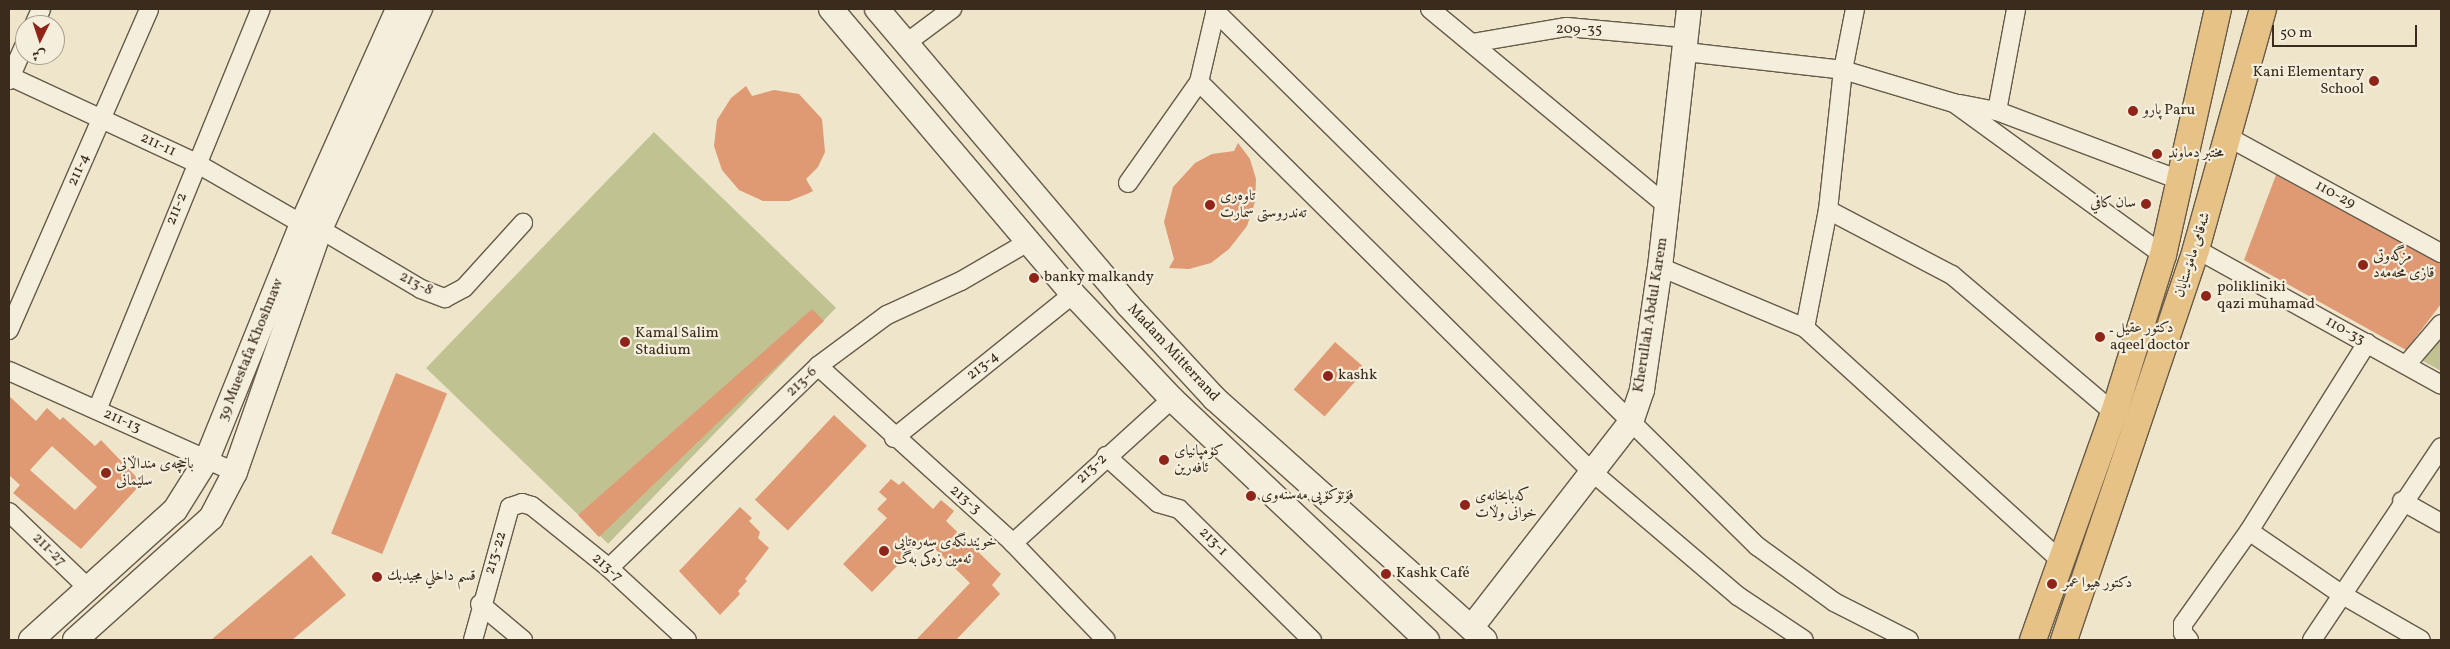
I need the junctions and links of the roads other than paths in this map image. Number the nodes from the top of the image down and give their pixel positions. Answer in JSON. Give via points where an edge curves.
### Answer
{"nodes":[{"id":1,"x":149,"y":9,"type":"edge"},
{"id":2,"x":261,"y":9,"type":"edge"},
{"id":3,"x":398,"y":9,"type":"edge"},
{"id":4,"x":420,"y":9,"type":"edge"},
{"id":5,"x":831,"y":9,"type":"edge"},
{"id":6,"x":877,"y":9,"type":"edge"},
{"id":7,"x":952,"y":9,"type":"edge"},
{"id":8,"x":1430,"y":9,"type":"edge"},
{"id":9,"x":1689,"y":9,"type":"edge"},
{"id":10,"x":1855,"y":9,"type":"edge"},
{"id":11,"x":2016,"y":9,"type":"edge"},
{"id":12,"x":2218,"y":9,"type":"edge"},
{"id":13,"x":2262,"y":9,"type":"edge"},
{"id":14,"x":1216,"y":10,"type":"edge"},
{"id":15,"x":1472,"y":43,"type":"junction"},
{"id":16,"x":905,"y":44,"type":"junction"},
{"id":17,"x":1687,"y":45,"type":"junction"},
{"id":18,"x":15,"y":65,"type":"edge"},
{"id":19,"x":1843,"y":70,"type":"junction"},
{"id":20,"x":9,"y":77,"type":"edge"},
{"id":21,"x":1199,"y":82,"type":"junction"},
{"id":22,"x":1954,"y":103,"type":"junction"},
{"id":23,"x":1998,"y":111,"type":"junction"},
{"id":24,"x":102,"y":119,"type":"junction"},
{"id":25,"x":2228,"y":137,"type":"junction"},
{"id":26,"x":196,"y":163,"type":"junction"},
{"id":27,"x":2182,"y":181,"type":"junction"},
{"id":28,"x":1128,"y":183,"type":"dead end"},
{"id":29,"x":1666,"y":205,"type":"junction"},
{"id":30,"x":1828,"y":210,"type":"junction"},
{"id":31,"x":523,"y":223,"type":"dead end"},
{"id":32,"x":311,"y":226,"type":"junction"},
{"id":33,"x":1028,"y":242,"type":"junction"},
{"id":34,"x":2196,"y":249,"type":"junction"},
{"id":35,"x":2441,"y":253,"type":"edge"},
{"id":36,"x":2163,"y":255,"type":"junction"},
{"id":37,"x":1660,"y":267,"type":"junction"},
{"id":38,"x":1073,"y":294,"type":"junction"},
{"id":39,"x":2441,"y":324,"type":"edge"},
{"id":40,"x":1804,"y":328,"type":"junction"},
{"id":41,"x":9,"y":330,"type":"edge"},
{"id":42,"x":2367,"y":343,"type":"junction"},
{"id":43,"x":2406,"y":365,"type":"junction"},
{"id":44,"x":818,"y":366,"type":"junction"},
{"id":45,"x":9,"y":371,"type":"edge"},
{"id":46,"x":2441,"y":385,"type":"edge"},
{"id":47,"x":1172,"y":398,"type":"junction"},
{"id":48,"x":97,"y":410,"type":"junction"},
{"id":49,"x":2114,"y":413,"type":"junction"},
{"id":50,"x":1631,"y":422,"type":"junction"},
{"id":51,"x":894,"y":438,"type":"junction"},
{"id":52,"x":2441,"y":447,"type":"edge"},
{"id":53,"x":1106,"y":456,"type":"junction"},
{"id":54,"x":207,"y":459,"type":"junction"},
{"id":55,"x":1591,"y":471,"type":"junction"},
{"id":56,"x":235,"y":472,"type":"junction"},
{"id":57,"x":2402,"y":501,"type":"junction"},
{"id":58,"x":522,"y":502,"type":"joint"},
{"id":59,"x":9,"y":512,"type":"edge"},
{"id":60,"x":2441,"y":523,"type":"edge"},
{"id":61,"x":2248,"y":531,"type":"junction"},
{"id":62,"x":1014,"y":543,"type":"junction"},
{"id":63,"x":2061,"y":561,"type":"junction"},
{"id":64,"x":609,"y":568,"type":"junction"},
{"id":65,"x":88,"y":588,"type":"junction"},
{"id":66,"x":2341,"y":594,"type":"junction"},
{"id":67,"x":480,"y":604,"type":"junction"},
{"id":68,"x":1478,"y":634,"type":"edge"},
{"id":69,"x":31,"y":640,"type":"edge"},
{"id":70,"x":75,"y":640,"type":"edge"},
{"id":71,"x":473,"y":640,"type":"edge"},
{"id":72,"x":523,"y":640,"type":"edge"},
{"id":73,"x":687,"y":640,"type":"edge"},
{"id":74,"x":1106,"y":640,"type":"edge"},
{"id":75,"x":1312,"y":640,"type":"edge"},
{"id":76,"x":1426,"y":640,"type":"edge"},
{"id":77,"x":1804,"y":640,"type":"edge"},
{"id":78,"x":1909,"y":640,"type":"edge"},
{"id":79,"x":2032,"y":640,"type":"edge"},
{"id":80,"x":2064,"y":640,"type":"edge"},
{"id":81,"x":2188,"y":640,"type":"edge"},
{"id":82,"x":2312,"y":640,"type":"edge"},
{"id":83,"x":2421,"y":640,"type":"edge"}],
"edges":[{"from":1,"to":24,"type":"street","name":"211-4"},
{"from":2,"to":26,"type":"street","name":"211-2"},
{"from":3,"to":32,"type":"main road","name":"39 Muestafa Khoshnaw"},
{"from":4,"to":32,"type":"main road","name":"39 Muestafa Khoshnaw"},
{"from":5,"to":33,"type":"main road","name":"Madam Mitterrand"},
{"from":6,"to":16,"type":"main road","name":"Madam Mitterrand"},
{"from":7,"to":16,"type":"street"},
{"from":8,"to":15,"type":"street"},
{"from":9,"to":17,"type":"main road","name":"Kherullah Abdul Karem"},
{"from":10,"to":19,"type":"street"},
{"from":11,"to":23,"type":"street"},
{"from":12,"to":27,"type":"main road","name":"شەقامی مامۆستایان"},
{"from":13,"to":25,"type":"main road","name":"شەقامی مامۆستایان"},
{"from":14,"to":21,"type":"street"},
{"from":14,"to":50,"type":"street","via":[[1295,94]]},
{"from":15,"to":17,"type":"street","name":"209-35","via":[[1567,27]]},
{"from":15,"to":29,"type":"street"},
{"from":16,"to":68,"type":"main road","name":"Madam Mitterrand","via":[[1128,306],[1214,398]]},
{"from":17,"to":19,"type":"street","name":"209-35"},
{"from":17,"to":29,"type":"main road","name":"Kherullah Abdul Karem"},
{"from":18,"to":20,"type":"street"},
{"from":19,"to":22,"type":"street","name":"209-35"},
{"from":19,"to":30,"type":"street"},
{"from":20,"to":24,"type":"street","name":"211-11"},
{"from":21,"to":28,"type":"street"},
{"from":21,"to":55,"type":"street"},
{"from":22,"to":23,"type":"street"},
{"from":22,"to":36,"type":"street"},
{"from":23,"to":27,"type":"street"},
{"from":24,"to":26,"type":"street","name":"211-11"},
{"from":24,"to":41,"type":"street","name":"211-4"},
{"from":25,"to":34,"type":"main road","name":"شەقامی مامۆستایان"},
{"from":25,"to":35,"type":"street","name":"110-29"},
{"from":26,"to":32,"type":"street","name":"211-11"},
{"from":26,"to":48,"type":"street","name":"211-2"},
{"from":27,"to":36,"type":"main road","name":"شەقامی مامۆستایان"},
{"from":29,"to":37,"type":"main road","name":"Kherullah Abdul Karem"},
{"from":30,"to":40,"type":"street"},
{"from":30,"to":49,"type":"street","via":[[1952,275]]},
{"from":31,"to":32,"type":"street","name":"213-8","via":[[464,288],[445,298],[421,290]]},
{"from":32,"to":54,"type":"main road","name":"39 Muestafa Khoshnaw"},
{"from":32,"to":56,"type":"main road","name":"39 Muestafa Khoshnaw"},
{"from":33,"to":38,"type":"main road","name":"Madam Mitterrand"},
{"from":33,"to":44,"type":"street","name":"213-6","via":[[961,281],[887,315]]},
{"from":34,"to":42,"type":"street","name":"110-33"},
{"from":34,"to":80,"type":"main road","name":"شەقامی مامۆستایان"},
{"from":36,"to":49,"type":"main road","name":"شەقامی مامۆستایان"},
{"from":37,"to":40,"type":"street"},
{"from":37,"to":50,"type":"main road","name":"Kherullah Abdul Karem","via":[[1642,390]]},
{"from":38,"to":47,"type":"main road","name":"Madam Mitterrand"},
{"from":38,"to":51,"type":"street","name":"213-4"},
{"from":39,"to":43,"type":"street"},
{"from":40,"to":63,"type":"street"},
{"from":42,"to":43,"type":"street","name":"110-33"},
{"from":42,"to":61,"type":"street"},
{"from":43,"to":46,"type":"street","name":"110-33"},
{"from":44,"to":51,"type":"street","name":"213-3"},
{"from":44,"to":64,"type":"street","name":"213-6"},
{"from":45,"to":48,"type":"street","name":"211-13"},
{"from":47,"to":53,"type":"street","name":"213-2"},
{"from":47,"to":76,"type":"main road","name":"Madam Mitterrand"},
{"from":48,"to":54,"type":"street","name":"211-13"},
{"from":49,"to":63,"type":"main road","name":"شەقامی مامۆستایان"},
{"from":50,"to":55,"type":"main road","name":"Kherullah Abdul Karem"},
{"from":50,"to":78,"type":"street","via":[[1757,546],[1798,580]]},
{"from":51,"to":62,"type":"street","name":"213-3"},
{"from":52,"to":57,"type":"street"},
{"from":53,"to":62,"type":"street","name":"213-2"},
{"from":53,"to":75,"type":"street","name":"213-1","via":[[1158,503],[1179,509]]},
{"from":54,"to":56,"type":"street","name":"211-13"},
{"from":54,"to":65,"type":"main road","name":"39 Muestafa Khoshnaw","via":[[175,510]]},
{"from":55,"to":68,"type":"main road","name":"Kherullah Abdul Karem"},
{"from":55,"to":77,"type":"street","via":[[1738,596]]},
{"from":56,"to":70,"type":"main road","name":"39 Muestafa Khoshnaw","via":[[211,518]]},
{"from":57,"to":60,"type":"street"},
{"from":57,"to":66,"type":"street"},
{"from":58,"to":64,"type":"street","name":"213-7","via":[[532,506]]},
{"from":58,"to":67,"type":"street","name":"213-22","via":[[510,507]]},
{"from":59,"to":65,"type":"street","name":"211-27"},
{"from":61,"to":66,"type":"street"},
{"from":61,"to":81,"type":"street","via":[[2183,624],[2183,633]]},
{"from":62,"to":74,"type":"street","name":"213-3"},
{"from":63,"to":79,"type":"main road","name":"شەقامی مامۆستایان"},
{"from":64,"to":73,"type":"street","name":"213-7"},
{"from":65,"to":69,"type":"main road","name":"39 Muestafa Khoshnaw"},
{"from":66,"to":82,"type":"street"},
{"from":66,"to":83,"type":"street"},
{"from":67,"to":71,"type":"street","name":"213-22"},
{"from":67,"to":72,"type":"street"}]}
